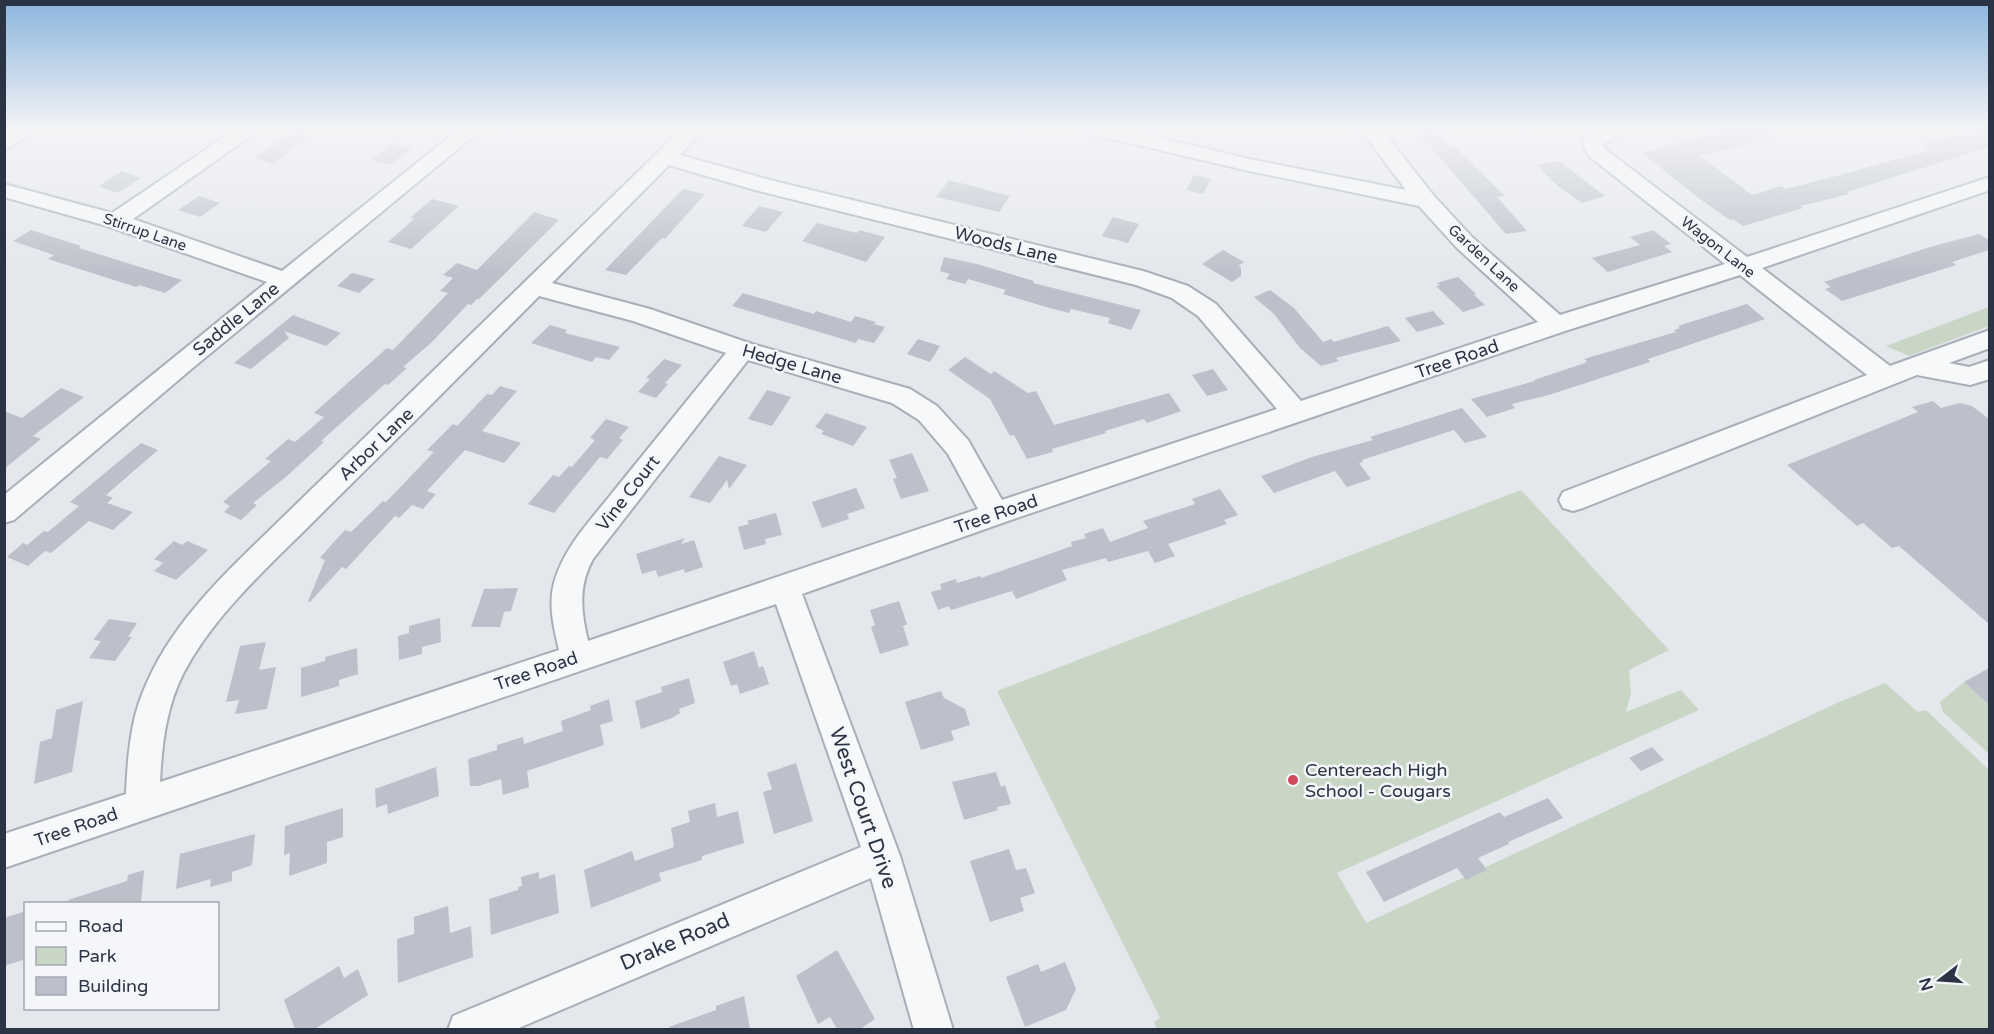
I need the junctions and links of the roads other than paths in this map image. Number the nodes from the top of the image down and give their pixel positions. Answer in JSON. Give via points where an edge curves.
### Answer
{"nodes":[{"id":1,"x":178,"y":178,"type":"edge"},
{"id":2,"x":411,"y":178,"type":"edge"},
{"id":3,"x":644,"y":178,"type":"edge"},
{"id":4,"x":737,"y":178,"type":"edge"},
{"id":5,"x":1314,"y":178,"type":"edge"},
{"id":6,"x":1408,"y":178,"type":"edge"},
{"id":7,"x":1630,"y":178,"type":"edge"},
{"id":8,"x":1989,"y":183,"type":"edge"},
{"id":9,"x":4,"y":190,"type":"edge"},
{"id":10,"x":1426,"y":201,"type":"junction"},
{"id":11,"x":115,"y":221,"type":"junction"},
{"id":12,"x":1744,"y":266,"type":"junction"},
{"id":13,"x":285,"y":280,"type":"junction"},
{"id":14,"x":536,"y":287,"type":"junction"},
{"id":15,"x":1556,"y":325,"type":"junction"},
{"id":16,"x":1989,"y":338,"type":"edge"},
{"id":17,"x":743,"y":350,"type":"junction"},
{"id":18,"x":1915,"y":366,"type":"junction"},
{"id":19,"x":1989,"y":369,"type":"edge"},
{"id":20,"x":1887,"y":377,"type":"junction"},
{"id":21,"x":1298,"y":414,"type":"junction"},
{"id":22,"x":1572,"y":500,"type":"dead end"},
{"id":23,"x":4,"y":512,"type":"edge"},
{"id":24,"x":994,"y":514,"type":"junction"},
{"id":25,"x":785,"y":588,"type":"junction"},
{"id":26,"x":576,"y":657,"type":"junction"},
{"id":27,"x":142,"y":805,"type":"junction"},
{"id":28,"x":4,"y":851,"type":"edge"},
{"id":29,"x":882,"y":856,"type":"junction"},
{"id":30,"x":467,"y":1029,"type":"edge"},
{"id":31,"x":934,"y":1029,"type":"edge"}],
"edges":[{"from":1,"to":11,"type":"street"},
{"from":2,"to":13,"type":"street","name":"Saddle Lane"},
{"from":3,"to":14,"type":"street","name":"Arbor Lane"},
{"from":4,"to":21,"type":"street","name":"Woods Lane","via":[[1143,279],[1180,292],[1207,310]]},
{"from":5,"to":10,"type":"street"},
{"from":6,"to":10,"type":"street","name":"Garden Lane"},
{"from":7,"to":12,"type":"street","name":"Wagon Lane"},
{"from":8,"to":12,"type":"street","name":"Tree Road"},
{"from":9,"to":11,"type":"street","name":"Stirrup Lane"},
{"from":10,"to":15,"type":"street","name":"Garden Lane","via":[[1465,243]]},
{"from":11,"to":13,"type":"street","name":"Stirrup Lane"},
{"from":12,"to":15,"type":"street","name":"Tree Road"},
{"from":12,"to":20,"type":"street","name":"Wagon Lane"},
{"from":13,"to":23,"type":"street","name":"Saddle Lane"},
{"from":14,"to":17,"type":"street","name":"Hedge Lane","via":[[641,315]]},
{"from":14,"to":27,"type":"street","name":"Arbor Lane","via":[[256,561],[197,624],[177,652],[155,702],[144,756]]},
{"from":15,"to":21,"type":"street","name":"Tree Road"},
{"from":16,"to":18,"type":"street"},
{"from":17,"to":24,"type":"street","name":"Hedge Lane","via":[[901,396],[928,413],[958,447]]},
{"from":17,"to":26,"type":"street","name":"Vine Court","via":[[575,565],[567,601]]},
{"from":18,"to":19,"type":"street","via":[[1970,376]]},
{"from":18,"to":20,"type":"street"},
{"from":20,"to":22,"type":"street"},
{"from":21,"to":24,"type":"street","name":"Tree Road"},
{"from":24,"to":25,"type":"street","name":"Tree Road"},
{"from":25,"to":26,"type":"street","name":"Tree Road"},
{"from":25,"to":29,"type":"street","name":"West Court Drive"},
{"from":26,"to":27,"type":"street","name":"Tree Road"},
{"from":27,"to":28,"type":"street","name":"Tree Road"},
{"from":29,"to":30,"type":"street","name":"Drake Road"},
{"from":29,"to":31,"type":"street","name":"West Court Drive"}]}
